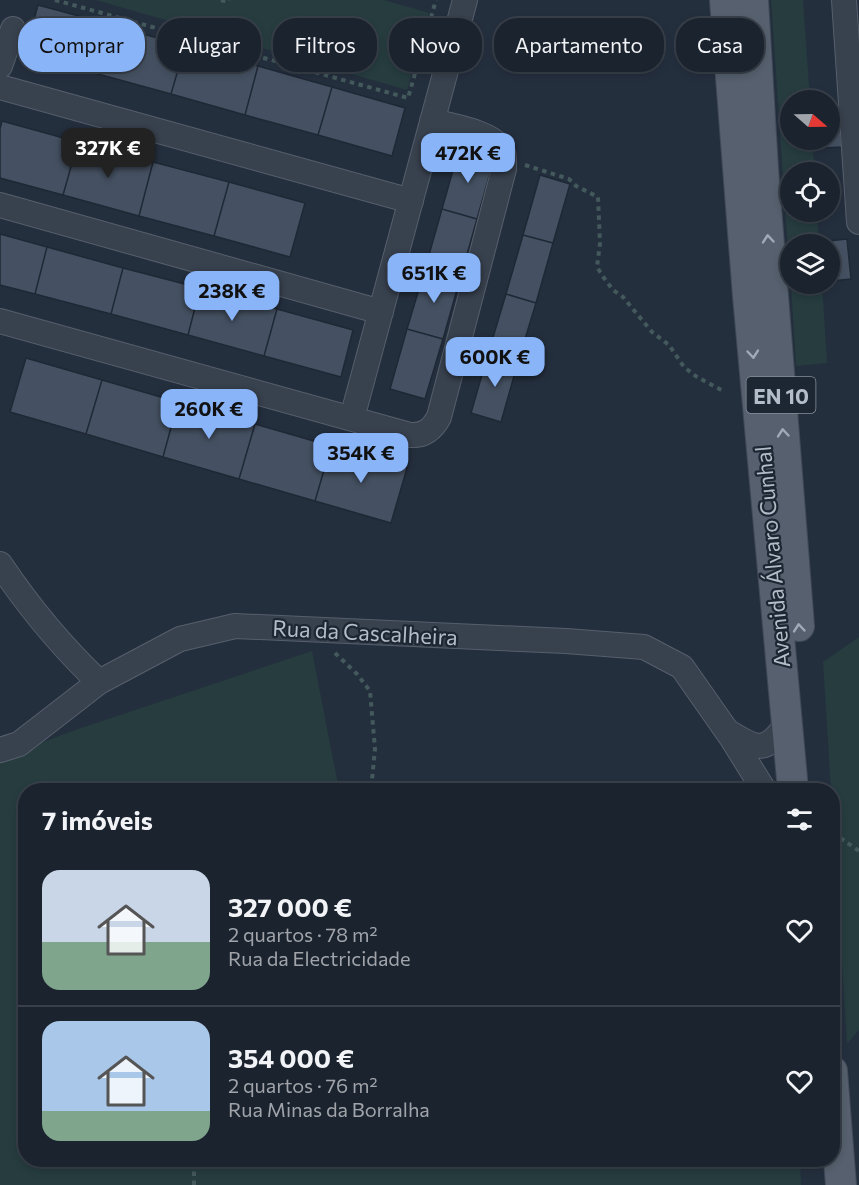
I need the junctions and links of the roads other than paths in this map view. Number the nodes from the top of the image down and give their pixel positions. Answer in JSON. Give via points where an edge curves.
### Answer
{"nodes":[{"id":1,"x":465,"y":0,"type":"edge"},
{"id":2,"x":712,"y":0,"type":"edge"},
{"id":3,"x":725,"y":0,"type":"edge"},
{"id":4,"x":753,"y":0,"type":"edge"},
{"id":5,"x":844,"y":0,"type":"edge"},
{"id":6,"x":13,"y":29,"type":"dead end"},
{"id":7,"x":0,"y":66,"type":"edge"},
{"id":8,"x":0,"y":87,"type":"edge"},
{"id":9,"x":432,"y":121,"type":"junction"},
{"id":10,"x":411,"y":201,"type":"junction"},
{"id":11,"x":0,"y":205,"type":"edge"},
{"id":12,"x":859,"y":222,"type":"edge"},
{"id":13,"x":748,"y":296,"type":"junction"},
{"id":14,"x":381,"y":312,"type":"junction"},
{"id":15,"x":0,"y":321,"type":"edge"},
{"id":16,"x":352,"y":418,"type":"junction"},
{"id":17,"x":0,"y":564,"type":"edge"},
{"id":18,"x":99,"y":682,"type":"junction"},
{"id":19,"x":787,"y":724,"type":"junction"},
{"id":20,"x":0,"y":750,"type":"edge"},
{"id":21,"x":755,"y":756,"type":"junction"},
{"id":22,"x":762,"y":783,"type":"edge"},
{"id":23,"x":792,"y":783,"type":"edge"},
{"id":24,"x":811,"y":783,"type":"edge"},
{"id":25,"x":820,"y":1167,"type":"edge"},
{"id":26,"x":830,"y":1167,"type":"edge"},
{"id":27,"x":840,"y":1167,"type":"edge"},
{"id":28,"x":821,"y":1185,"type":"edge"},
{"id":29,"x":832,"y":1185,"type":"edge"},
{"id":30,"x":841,"y":1185,"type":"edge"}],
"edges":[{"from":1,"to":9,"type":"street"},
{"from":2,"to":13,"type":"street","via":[[729,228],[736,278]]},
{"from":3,"to":13,"type":"main road","name":"Avenida Álvaro Cunhal","number":"EN 10"},
{"from":24,"to":4,"type":"main road","name":"Avenida Álvaro Cunhal","number":"EN 10","one_way":true,"via":[[762,169]]},
{"from":5,"to":12,"type":"street"},
{"from":6,"to":7,"type":"street"},
{"from":8,"to":10,"type":"street"},
{"from":9,"to":10,"type":"street"},
{"from":9,"to":16,"type":"street","via":[[488,137],[502,150],[505,159],[439,417],[422,435]]},
{"from":10,"to":14,"type":"street"},
{"from":11,"to":14,"type":"street"},
{"from":13,"to":19,"type":"main road","name":"Avenida Álvaro Cunhal","number":"EN 10","one_way":true},
{"from":14,"to":16,"type":"street"},
{"from":15,"to":16,"type":"street"},
{"from":17,"to":18,"type":"street","via":[[22,597]]},
{"from":18,"to":20,"type":"street","name":"Rua da Cascalheira","via":[[18,744]]},
{"from":18,"to":21,"type":"street","name":"Rua da Cascalheira","via":[[180,639],[235,626],[644,647],[682,668],[727,731],[752,745]]},
{"from":19,"to":21,"type":"street"},
{"from":19,"to":23,"type":"main road","name":"Avenida Álvaro Cunhal","number":"EN 10"},
{"from":21,"to":22,"type":"street"},
{"from":25,"to":28,"type":"main road"},
{"from":26,"to":29,"type":"street"},
{"from":27,"to":30,"type":"main road"}]}
